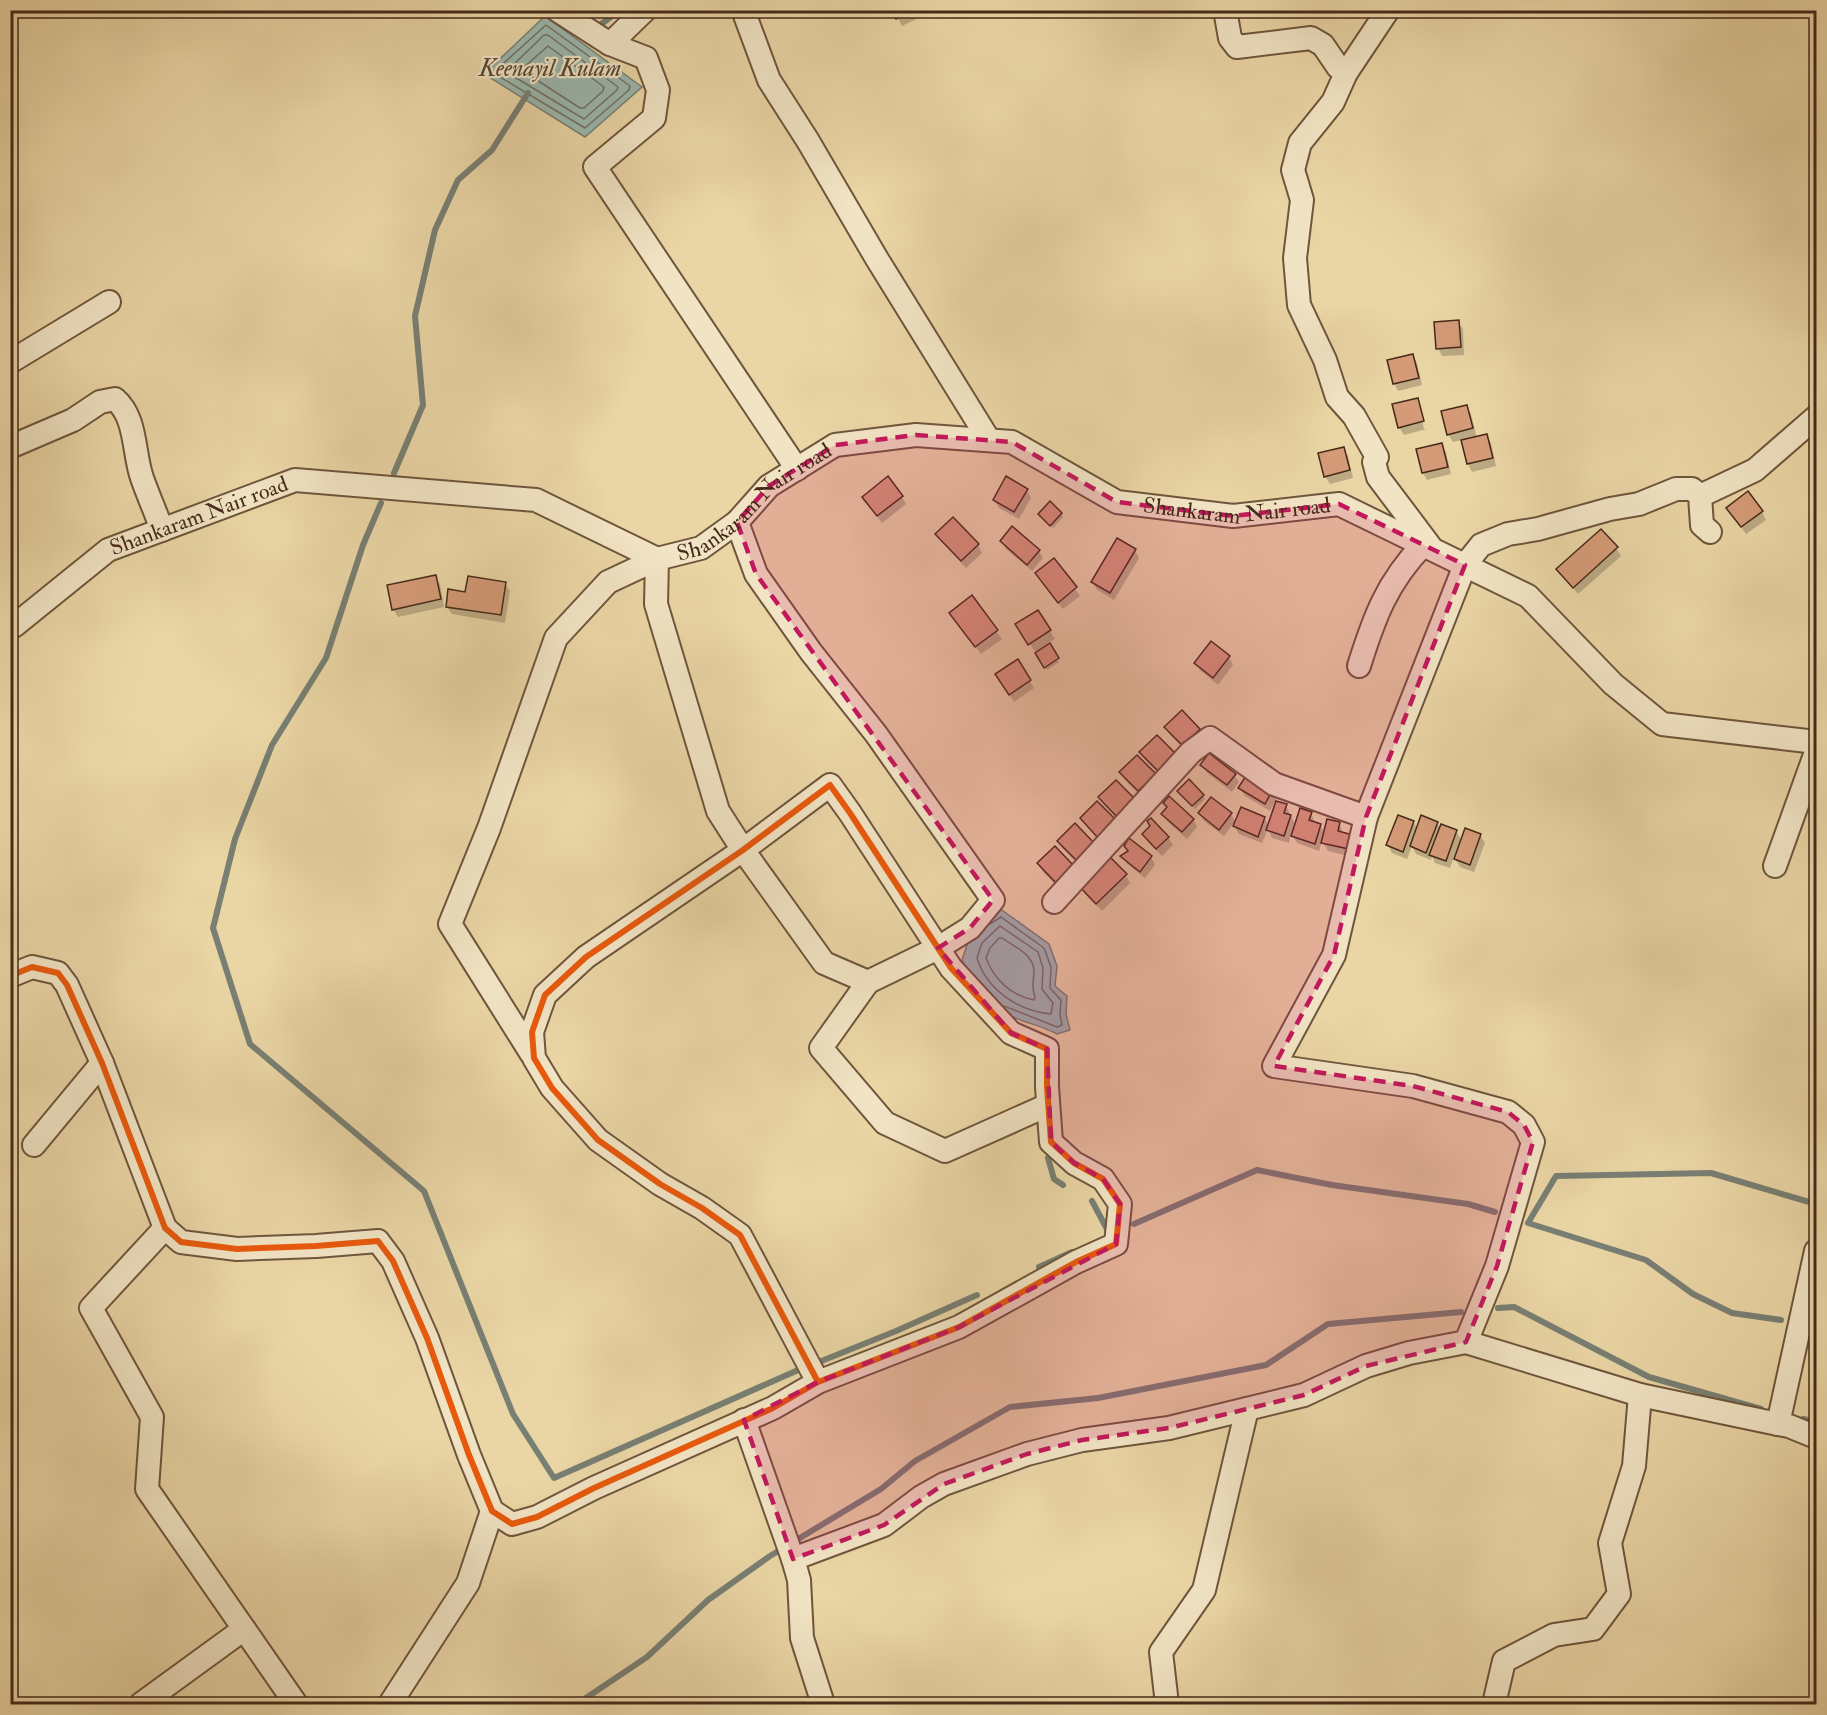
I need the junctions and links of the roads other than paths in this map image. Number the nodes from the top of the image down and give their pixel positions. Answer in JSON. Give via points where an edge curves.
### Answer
{"nodes":[{"id":1,"x":557,"y":10,"type":"edge"},
{"id":2,"x":645,"y":10,"type":"edge"},
{"id":3,"x":743,"y":10,"type":"edge"},
{"id":4,"x":1225,"y":10,"type":"edge"},
{"id":5,"x":1388,"y":10,"type":"edge"},
{"id":6,"x":598,"y":37,"type":"junction"},
{"id":7,"x":1346,"y":73,"type":"junction"},
{"id":8,"x":109,"y":302,"type":"dead end"},
{"id":9,"x":10,"y":362,"type":"edge"},
{"id":10,"x":1816,"y":417,"type":"edge"},
{"id":11,"x":988,"y":440,"type":"junction"},
{"id":12,"x":10,"y":447,"type":"edge"},
{"id":13,"x":797,"y":469,"type":"junction"},
{"id":14,"x":1700,"y":496,"type":"junction"},
{"id":15,"x":737,"y":522,"type":"junction"},
{"id":16,"x":162,"y":530,"type":"junction"},
{"id":17,"x":1710,"y":532,"type":"dead end"},
{"id":18,"x":1428,"y":547,"type":"junction"},
{"id":19,"x":657,"y":559,"type":"junction"},
{"id":20,"x":1465,"y":565,"type":"junction"},
{"id":21,"x":10,"y":626,"type":"edge"},
{"id":22,"x":1359,"y":666,"type":"dead end"},
{"id":23,"x":1816,"y":742,"type":"edge"},
{"id":24,"x":1816,"y":752,"type":"edge"},
{"id":25,"x":1366,"y":817,"type":"junction"},
{"id":26,"x":743,"y":850,"type":"junction"},
{"id":27,"x":1775,"y":866,"type":"dead end"},
{"id":28,"x":1054,"y":902,"type":"dead end"},
{"id":29,"x":938,"y":948,"type":"junction"},
{"id":30,"x":10,"y":976,"type":"edge"},
{"id":31,"x":868,"y":982,"type":"junction"},
{"id":32,"x":534,"y":1058,"type":"junction"},
{"id":33,"x":102,"y":1063,"type":"junction"},
{"id":34,"x":1048,"y":1105,"type":"junction"},
{"id":35,"x":34,"y":1145,"type":"dead end"},
{"id":36,"x":165,"y":1228,"type":"junction"},
{"id":37,"x":1816,"y":1251,"type":"edge"},
{"id":38,"x":1466,"y":1342,"type":"junction"},
{"id":39,"x":812,"y":1371,"type":"junction"},
{"id":40,"x":1640,"y":1395,"type":"junction"},
{"id":41,"x":1247,"y":1409,"type":"junction"},
{"id":42,"x":744,"y":1420,"type":"junction"},
{"id":43,"x":1778,"y":1424,"type":"junction"},
{"id":44,"x":1816,"y":1437,"type":"edge"},
{"id":45,"x":492,"y":1511,"type":"junction"},
{"id":46,"x":792,"y":1558,"type":"junction"},
{"id":47,"x":244,"y":1629,"type":"junction"},
{"id":48,"x":141,"y":1704,"type":"edge"},
{"id":49,"x":296,"y":1704,"type":"edge"},
{"id":50,"x":390,"y":1704,"type":"edge"},
{"id":51,"x":823,"y":1704,"type":"edge"},
{"id":52,"x":1167,"y":1704,"type":"edge"},
{"id":53,"x":1494,"y":1704,"type":"edge"}],
"edges":[{"from":1,"to":6,"type":"street"},
{"from":2,"to":6,"type":"street"},
{"from":3,"to":11,"type":"street","via":[[769,80]]},
{"from":4,"to":7,"type":"street","via":[[1230,39],[1237,47],[1311,38],[1323,45]]},
{"from":5,"to":7,"type":"street"},
{"from":6,"to":13,"type":"street","via":[[646,58],[658,90],[654,118],[595,167]]},
{"from":7,"to":18,"type":"street","via":[[1333,102],[1300,143],[1293,170],[1302,200],[1295,258],[1299,305],[1325,360],[1336,397],[1354,416],[1375,450],[1378,477]]},
{"from":8,"to":9,"type":"street"},
{"from":10,"to":14,"type":"street","via":[[1755,470]]},
{"from":11,"to":13,"type":"street","name":"Shankaram Nair road","via":[[916,435],[835,445]]},
{"from":11,"to":18,"type":"street","name":"Shankaram Nair road","via":[[1012,442],[1117,502],[1233,516],[1339,504]]},
{"from":12,"to":16,"type":"street","via":[[73,420],[100,402],[115,399],[124,407],[141,476]]},
{"from":13,"to":15,"type":"street","name":"Shankaram Nair road","via":[[769,486]]},
{"from":14,"to":17,"type":"street","via":[[1702,525]]},
{"from":14,"to":20,"type":"street","via":[[1692,489],[1676,489],[1639,504],[1508,534],[1481,545]]},
{"from":15,"to":19,"type":"street","name":"Shankaram Nair road","via":[[701,548]]},
{"from":15,"to":29,"type":"street","via":[[756,574],[993,900],[970,928]]},
{"from":16,"to":19,"type":"street","name":"Shankaram Nair road","via":[[295,480],[536,500]]},
{"from":16,"to":21,"type":"street","name":"Shankaram Nair road","via":[[108,550]]},
{"from":18,"to":20,"type":"street","name":"Shankaram Nair road"},
{"from":18,"to":22,"type":"street","via":[[1406,563],[1385,594]]},
{"from":19,"to":26,"type":"street","via":[[656,604],[718,811]]},
{"from":19,"to":32,"type":"street","via":[[608,582],[556,638],[489,828],[450,924]]},
{"from":20,"to":23,"type":"street","name":"Shankaram Nair road","via":[[1528,596],[1613,684],[1662,724]]},
{"from":20,"to":25,"type":"street"},
{"from":24,"to":27,"type":"street"},
{"from":25,"to":28,"type":"street","via":[[1274,784],[1210,738],[1191,752]]},
{"from":25,"to":38,"type":"street","via":[[1334,955],[1274,1065],[1413,1086],[1508,1112],[1524,1125],[1533,1142],[1497,1266]]},
{"from":26,"to":29,"type":"street","via":[[830,785]]},
{"from":26,"to":31,"type":"street","via":[[824,963]]},
{"from":26,"to":32,"type":"street","via":[[586,957],[545,995],[531,1032]]},
{"from":29,"to":31,"type":"street"},
{"from":29,"to":34,"type":"street","via":[[951,968],[1011,1033],[1047,1049]]},
{"from":30,"to":33,"type":"street","via":[[32,967],[58,973]]},
{"from":31,"to":34,"type":"street","via":[[821,1048],[885,1123],[945,1151]]},
{"from":32,"to":39,"type":"street","via":[[552,1088],[598,1140],[740,1234]]},
{"from":33,"to":35,"type":"street"},
{"from":33,"to":36,"type":"street"},
{"from":34,"to":39,"type":"street","via":[[1051,1142],[1074,1163],[1103,1179],[1120,1204],[1116,1244],[959,1327]]},
{"from":36,"to":45,"type":"street","via":[[181,1242],[237,1249],[378,1241],[393,1261],[427,1338]]},
{"from":36,"to":47,"type":"street","via":[[90,1308],[152,1417],[147,1488]]},
{"from":37,"to":43,"type":"street"},
{"from":38,"to":40,"type":"street"},
{"from":38,"to":41,"type":"street","via":[[1408,1353],[1366,1366],[1304,1395]]},
{"from":39,"to":42,"type":"street","via":[[773,1408]]},
{"from":40,"to":43,"type":"street"},
{"from":40,"to":53,"type":"street","via":[[1634,1466],[1610,1543],[1619,1594],[1593,1629],[1554,1635],[1504,1661]]},
{"from":41,"to":46,"type":"street","via":[[1027,1454],[944,1484],[884,1525]]},
{"from":41,"to":52,"type":"street","via":[[1204,1590],[1161,1652]]},
{"from":42,"to":45,"type":"street","via":[[537,1517],[512,1524]]},
{"from":42,"to":46,"type":"street"},
{"from":43,"to":44,"type":"street"},
{"from":45,"to":50,"type":"street","via":[[468,1583]]},
{"from":46,"to":51,"type":"street","via":[[799,1580],[802,1638]]},
{"from":47,"to":48,"type":"street"},
{"from":47,"to":49,"type":"street"}]}
